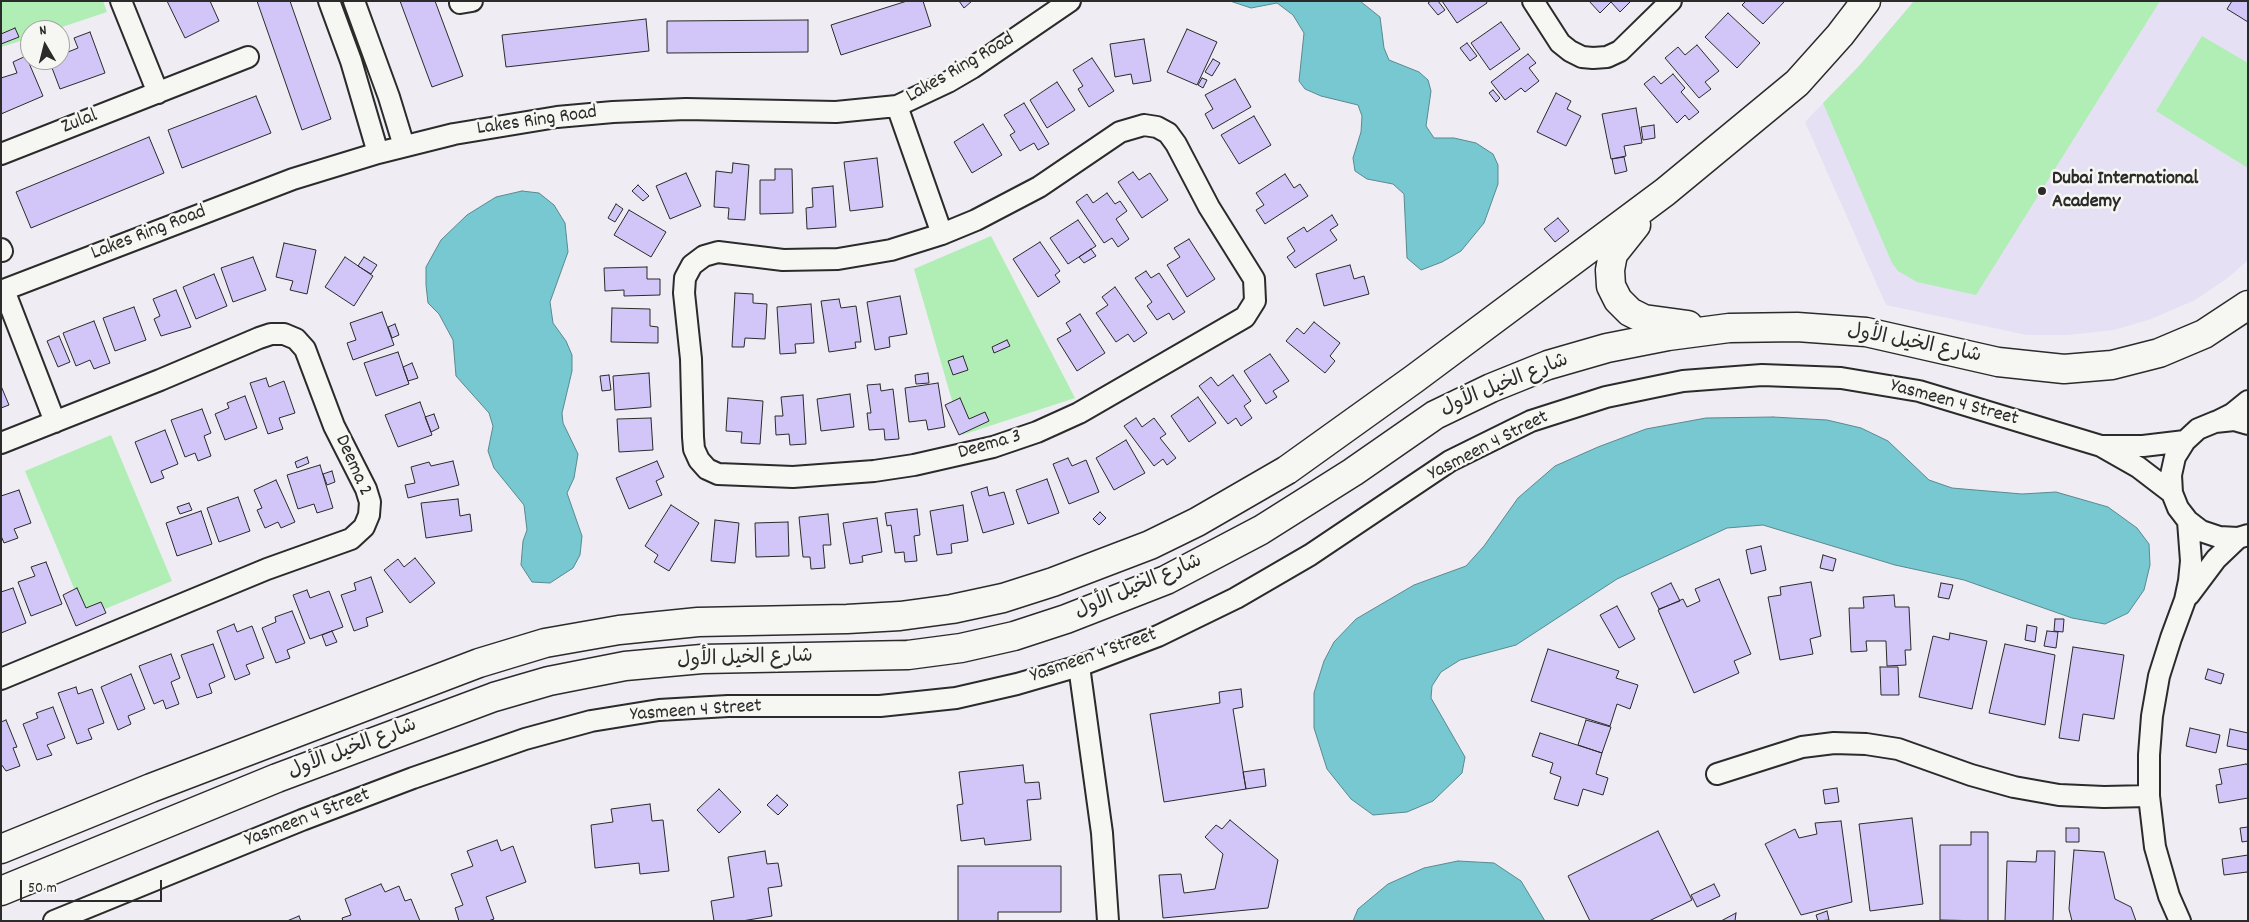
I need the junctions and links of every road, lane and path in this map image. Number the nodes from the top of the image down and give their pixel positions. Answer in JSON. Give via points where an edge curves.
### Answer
{"nodes":[{"id":1,"x":121,"y":1,"type":"edge"},
{"id":2,"x":329,"y":1,"type":"edge"},
{"id":3,"x":354,"y":1,"type":"edge"},
{"id":4,"x":1070,"y":1,"type":"edge"},
{"id":5,"x":1533,"y":1,"type":"edge"},
{"id":6,"x":1671,"y":1,"type":"edge"},
{"id":7,"x":1866,"y":1,"type":"edge"},
{"id":8,"x":248,"y":57,"type":"dead end"},
{"id":9,"x":158,"y":93,"type":"junction"},
{"id":10,"x":897,"y":106,"type":"junction"},
{"id":11,"x":404,"y":146,"type":"junction"},
{"id":12,"x":378,"y":153,"type":"junction"},
{"id":13,"x":1,"y":154,"type":"edge"},
{"id":14,"x":1665,"y":192,"type":"junction"},
{"id":15,"x":942,"y":234,"type":"junction"},
{"id":16,"x":3,"y":290,"type":"edge"},
{"id":17,"x":2248,"y":306,"type":"edge"},
{"id":18,"x":1729,"y":328,"type":"junction"},
{"id":19,"x":2248,"y":401,"type":"edge"},
{"id":20,"x":55,"y":422,"type":"junction"},
{"id":21,"x":2215,"y":422,"type":"junction"},
{"id":22,"x":2248,"y":424,"type":"edge"},
{"id":23,"x":2185,"y":441,"type":"junction"},
{"id":24,"x":1,"y":443,"type":"edge"},
{"id":25,"x":2101,"y":446,"type":"junction"},
{"id":26,"x":2172,"y":493,"type":"junction"},
{"id":27,"x":2188,"y":521,"type":"junction"},
{"id":28,"x":2243,"y":536,"type":"edge"},
{"id":29,"x":2186,"y":600,"type":"junction"},
{"id":30,"x":1079,"y":666,"type":"junction"},
{"id":31,"x":1,"y":678,"type":"edge"},
{"id":32,"x":1717,"y":774,"type":"dead end"},
{"id":33,"x":2149,"y":796,"type":"junction"},
{"id":34,"x":1,"y":849,"type":"edge"},
{"id":35,"x":1,"y":891,"type":"edge"},
{"id":36,"x":54,"y":921,"type":"edge"},
{"id":37,"x":1108,"y":921,"type":"edge"},
{"id":38,"x":2180,"y":921,"type":"edge"}],
"edges":[{"from":1,"to":9,"type":"street"},
{"from":2,"to":12,"type":"street"},
{"from":3,"to":11,"type":"street"},
{"from":4,"to":10,"type":"street","name":"Lakes Ring Road","via":[[972,68]]},
{"from":5,"to":6,"type":"street","via":[[1560,43],[1570,52],[1593,58],[1607,57],[1620,50]]},
{"from":7,"to":14,"type":"main road","name":"شارع الخيل الأول","via":[[1798,83]]},
{"from":8,"to":9,"type":"street","name":"Zulal"},
{"from":9,"to":13,"type":"street","name":"Zulal"},
{"from":10,"to":11,"type":"street","name":"Lakes Ring Road","via":[[836,112],[686,109],[613,112],[502,125]]},
{"from":10,"to":15,"type":"street"},
{"from":11,"to":12,"type":"street","name":"Lakes Ring Road"},
{"from":12,"to":16,"type":"street","name":"Lakes Ring Road","via":[[245,197]]},
{"from":14,"to":18,"type":"main road","via":[[1613,254],[1610,270],[1618,300],[1630,312],[1644,319]]},
{"from":14,"to":34,"type":"main road","name":"شارع الخيل الأول","via":[[1287,470],[1197,522],[1102,564],[1003,598],[952,609],[847,619],[698,622],[619,630],[545,643],[479,663]]},
{"from":15,"to":15,"type":"street","name":"Deema 3","via":[[891,250],[838,259],[783,260],[718,252],[704,256],[692,265],[685,278],[684,293],[691,359],[693,437],[694,449],[707,469],[718,474],[793,477],[906,466],[993,447],[1079,413],[1237,322],[1255,301],[1255,284],[1249,269],[1209,207],[1176,144],[1168,133],[1157,127],[1144,125],[1120,132],[1039,187]]},
{"from":16,"to":20,"type":"street"},
{"from":17,"to":18,"type":"main road","name":"شارع الخيل الأول","via":[[2204,334],[2159,353],[2112,365],[2064,369],[1998,362],[1866,332],[1796,327]]},
{"from":18,"to":35,"type":"main road","name":"شارع الخيل الأول","via":[[1607,348],[1548,365],[1490,388],[1435,415],[1307,502],[1214,556],[1116,601],[1014,636],[962,648],[908,655],[702,659],[625,666],[548,681],[494,697],[277,778]]},
{"from":19,"to":21,"type":"street"},
{"from":20,"to":24,"type":"street","name":"Deema 2"},
{"from":20,"to":31,"type":"street","name":"Deema 2","via":[[259,338],[284,334],[296,339],[305,349],[334,426],[366,489],[369,515],[364,527],[351,539],[267,568]]},
{"from":21,"to":22,"type":"street","via":[[2234,420]]},
{"from":21,"to":23,"type":"street","via":[[2198,429]]},
{"from":23,"to":25,"type":"street"},
{"from":23,"to":26,"type":"street","via":[[2175,457]]},
{"from":25,"to":26,"type":"street","via":[[2138,467]]},
{"from":25,"to":30,"type":"street","name":"Yasmeen 4 Street","via":[[1919,391],[1841,378],[1762,375],[1684,381],[1606,397],[1531,421],[1450,461],[1310,555],[1236,598],[1158,636]]},
{"from":26,"to":27,"type":"street"},
{"from":27,"to":28,"type":"street","via":[[2201,531],[2219,538]]},
{"from":27,"to":29,"type":"street","via":[[2191,561]]},
{"from":28,"to":29,"type":"street","via":[[2216,559]]},
{"from":29,"to":33,"type":"street","via":[[2158,684],[2151,726]]},
{"from":30,"to":36,"type":"street","name":"Yasmeen 4 Street","via":[[956,698],[880,706],[728,706],[659,710],[591,722],[525,739],[413,778]]},
{"from":30,"to":37,"type":"street","via":[[1102,833]]},
{"from":32,"to":33,"type":"street","via":[[1802,747],[1866,744],[1898,749],[2014,787],[2068,795]]},
{"from":33,"to":38,"type":"street","via":[[2155,847]]}]}
